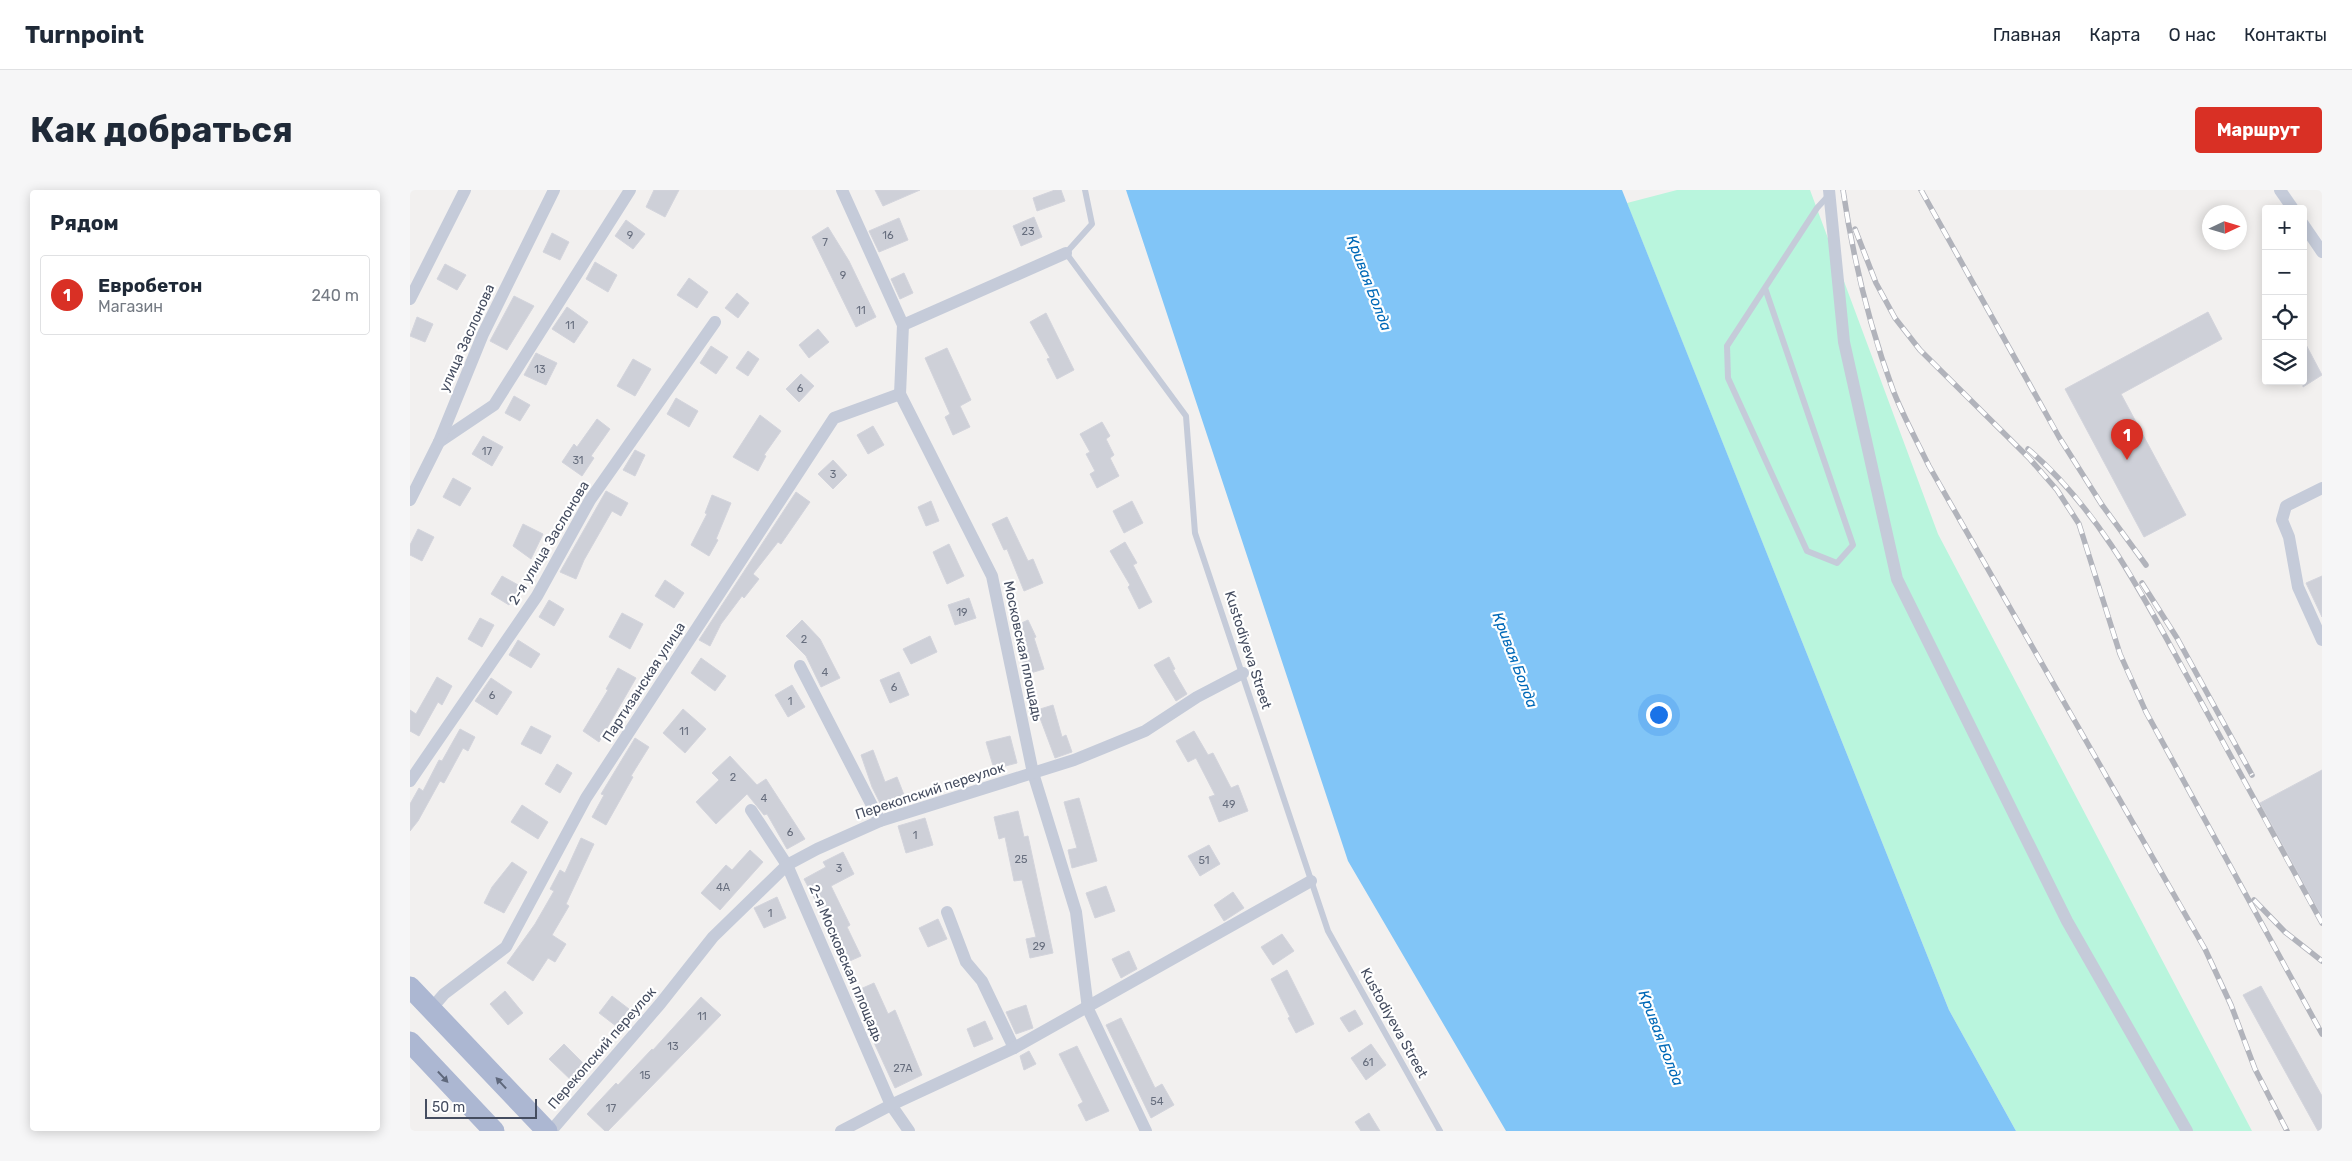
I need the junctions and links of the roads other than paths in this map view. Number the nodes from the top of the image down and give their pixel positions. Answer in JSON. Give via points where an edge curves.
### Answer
{"nodes":[{"id":1,"x":465,"y":190,"type":"edge"},
{"id":2,"x":554,"y":190,"type":"edge"},
{"id":3,"x":630,"y":190,"type":"edge"},
{"id":4,"x":842,"y":190,"type":"edge"},
{"id":5,"x":1085,"y":190,"type":"edge"},
{"id":6,"x":2280,"y":190,"type":"edge"},
{"id":7,"x":1830,"y":192,"type":"edge"},
{"id":8,"x":2290,"y":205,"type":"edge"},
{"id":9,"x":2307,"y":230,"type":"edge"},
{"id":10,"x":2322,"y":252,"type":"edge"},
{"id":11,"x":1066,"y":253,"type":"junction"},
{"id":12,"x":1765,"y":288,"type":"junction"},
{"id":13,"x":410,"y":299,"type":"edge"},
{"id":14,"x":715,"y":322,"type":"dead end"},
{"id":15,"x":902,"y":324,"type":"junction"},
{"id":16,"x":900,"y":394,"type":"junction"},
{"id":17,"x":439,"y":442,"type":"junction"},
{"id":18,"x":2322,"y":488,"type":"edge"},
{"id":19,"x":410,"y":500,"type":"edge"},
{"id":20,"x":2322,"y":640,"type":"edge"},
{"id":21,"x":800,"y":666,"type":"dead end"},
{"id":22,"x":1243,"y":673,"type":"junction"},
{"id":23,"x":1033,"y":774,"type":"junction"},
{"id":24,"x":410,"y":781,"type":"edge"},
{"id":25,"x":751,"y":810,"type":"dead end"},
{"id":26,"x":880,"y":821,"type":"junction"},
{"id":27,"x":787,"y":865,"type":"junction"},
{"id":28,"x":1311,"y":881,"type":"junction"},
{"id":29,"x":947,"y":912,"type":"dead end"},
{"id":30,"x":410,"y":987,"type":"edge"},
{"id":31,"x":431,"y":1009,"type":"junction"},
{"id":32,"x":1088,"y":1009,"type":"junction"},
{"id":33,"x":410,"y":1042,"type":"edge"},
{"id":34,"x":1014,"y":1048,"type":"junction"},
{"id":35,"x":891,"y":1105,"type":"junction"},
{"id":36,"x":494,"y":1131,"type":"edge"},
{"id":37,"x":549,"y":1131,"type":"edge"},
{"id":38,"x":841,"y":1131,"type":"edge"},
{"id":39,"x":909,"y":1131,"type":"edge"},
{"id":40,"x":1146,"y":1131,"type":"edge"},
{"id":41,"x":1440,"y":1131,"type":"edge"},
{"id":42,"x":2187,"y":1131,"type":"edge"}],
"edges":[{"from":1,"to":13,"type":"street"},
{"from":2,"to":17,"type":"street","name":"улица Заслонова","via":[[483,334]]},
{"from":3,"to":17,"type":"street","via":[[494,405]]},
{"from":4,"to":15,"type":"street","name":"Московская площадь"},
{"from":5,"to":11,"type":"lane","via":[[1092,224]]},
{"from":6,"to":8,"type":"street"},
{"from":7,"to":12,"type":"lane"},
{"from":7,"to":42,"type":"street","via":[[1844,342],[1897,579],[2067,921]]},
{"from":9,"to":10,"type":"street"},
{"from":11,"to":15,"type":"street"},
{"from":11,"to":22,"type":"lane","name":"Kustodiyeva Street","via":[[1186,416],[1195,533]]},
{"from":12,"to":12,"type":"lane","via":[[1727,346],[1728,378],[1807,551],[1837,563],[1853,545]]},
{"from":14,"to":24,"type":"street","name":"2-я улица Заслонова","via":[[590,500],[537,596]]},
{"from":15,"to":16,"type":"street","name":"Московская площадь"},
{"from":16,"to":23,"type":"street","name":"Московская площадь","via":[[992,576]]},
{"from":16,"to":31,"type":"street","name":"Партизанская улица","via":[[834,418],[586,798],[506,947],[444,994]]},
{"from":17,"to":19,"type":"street","name":"улица Заслонова"},
{"from":18,"to":20,"type":"street","via":[[2286,506],[2282,520],[2290,537],[2298,587]]},
{"from":21,"to":26,"type":"street"},
{"from":22,"to":23,"type":"street","name":"Перекопский переулок","via":[[1197,697],[1145,731]]},
{"from":22,"to":28,"type":"lane","name":"Kustodiyeva Street"},
{"from":23,"to":26,"type":"street","name":"Перекопский переулок"},
{"from":23,"to":32,"type":"street","name":"Московская площадь","via":[[1076,912]]},
{"from":25,"to":27,"type":"street","name":"2-я Московская площадь"},
{"from":26,"to":27,"type":"street","name":"Перекопский переулок","via":[[817,848]]},
{"from":27,"to":35,"type":"street","name":"2-я Московская площадь"},
{"from":27,"to":37,"type":"street","name":"Перекопский переулок","via":[[713,937],[660,1004]]},
{"from":28,"to":32,"type":"street"},
{"from":28,"to":41,"type":"lane","name":"Kustodiyeva Street","via":[[1328,932]]},
{"from":29,"to":34,"type":"street","via":[[966,962],[982,981]]},
{"from":30,"to":31,"type":"main road"},
{"from":37,"to":31,"type":"main road","one_way":true},
{"from":32,"to":34,"type":"street"},
{"from":32,"to":40,"type":"street","name":"Московская площадь"},
{"from":33,"to":36,"type":"main road","one_way":true},
{"from":34,"to":35,"type":"street"},
{"from":35,"to":38,"type":"street"},
{"from":35,"to":39,"type":"street","name":"2-я Московская площадь"}]}
